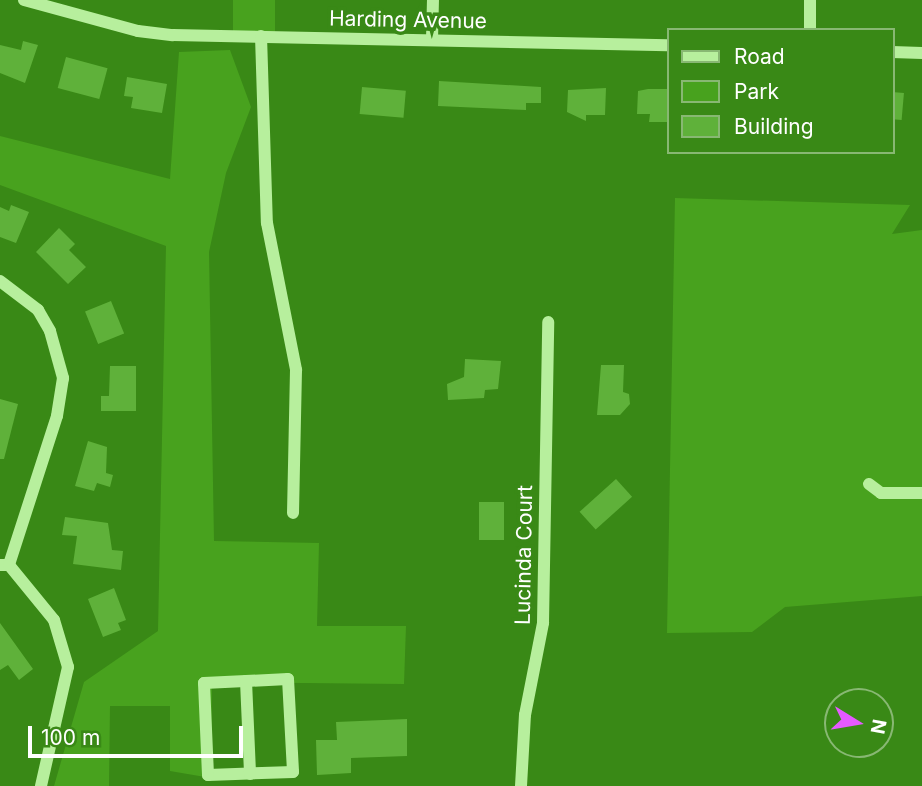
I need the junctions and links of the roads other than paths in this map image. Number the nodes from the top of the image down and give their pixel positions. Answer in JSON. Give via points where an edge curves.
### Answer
{"nodes":[{"id":1,"x":24,"y":0,"type":"edge"},
{"id":2,"x":75,"y":0,"type":"edge"},
{"id":3,"x":433,"y":0,"type":"edge"},
{"id":4,"x":810,"y":0,"type":"edge"},
{"id":5,"x":71,"y":13,"type":"junction"},
{"id":6,"x":810,"y":28,"type":"edge"},
{"id":7,"x":261,"y":36,"type":"junction"},
{"id":8,"x":432,"y":40,"type":"junction"},
{"id":9,"x":666,"y":46,"type":"edge"},
{"id":10,"x":894,"y":52,"type":"edge"},
{"id":11,"x":922,"y":53,"type":"edge"},
{"id":12,"x":0,"y":281,"type":"edge"},
{"id":13,"x":548,"y":322,"type":"dead end"},
{"id":14,"x":869,"y":484,"type":"dead end"},
{"id":15,"x":922,"y":493,"type":"edge"},
{"id":16,"x":293,"y":513,"type":"dead end"},
{"id":17,"x":5,"y":565,"type":"edge"},
{"id":18,"x":246,"y":681,"type":"junction"},
{"id":19,"x":244,"y":778,"type":"edge"},
{"id":20,"x":41,"y":786,"type":"edge"},
{"id":21,"x":521,"y":786,"type":"edge"}],
"edges":[{"from":1,"to":5,"type":"street","name":"Harding Avenue"},
{"from":2,"to":5,"type":"street"},
{"from":3,"to":8,"type":"street"},
{"from":4,"to":6,"type":"street"},
{"from":5,"to":7,"type":"street","name":"Harding Avenue","via":[[155,33]]},
{"from":7,"to":8,"type":"street","name":"Harding Avenue"},
{"from":7,"to":16,"type":"street","via":[[267,223],[296,370]]},
{"from":8,"to":9,"type":"street","name":"Harding Avenue"},
{"from":10,"to":11,"type":"street"},
{"from":12,"to":17,"type":"street","via":[[38,310],[55,343],[63,379],[57,416]]},
{"from":13,"to":21,"type":"street","name":"Lucinda Court","via":[[542,623],[525,715]]},
{"from":14,"to":15,"type":"street","via":[[881,493]]},
{"from":17,"to":20,"type":"street","via":[[54,620],[68,667]]},
{"from":18,"to":19,"type":"street"},
{"from":18,"to":19,"type":"street","via":[[204,683],[208,775]]},
{"from":18,"to":19,"type":"street","via":[[288,679],[293,772]]}]}
